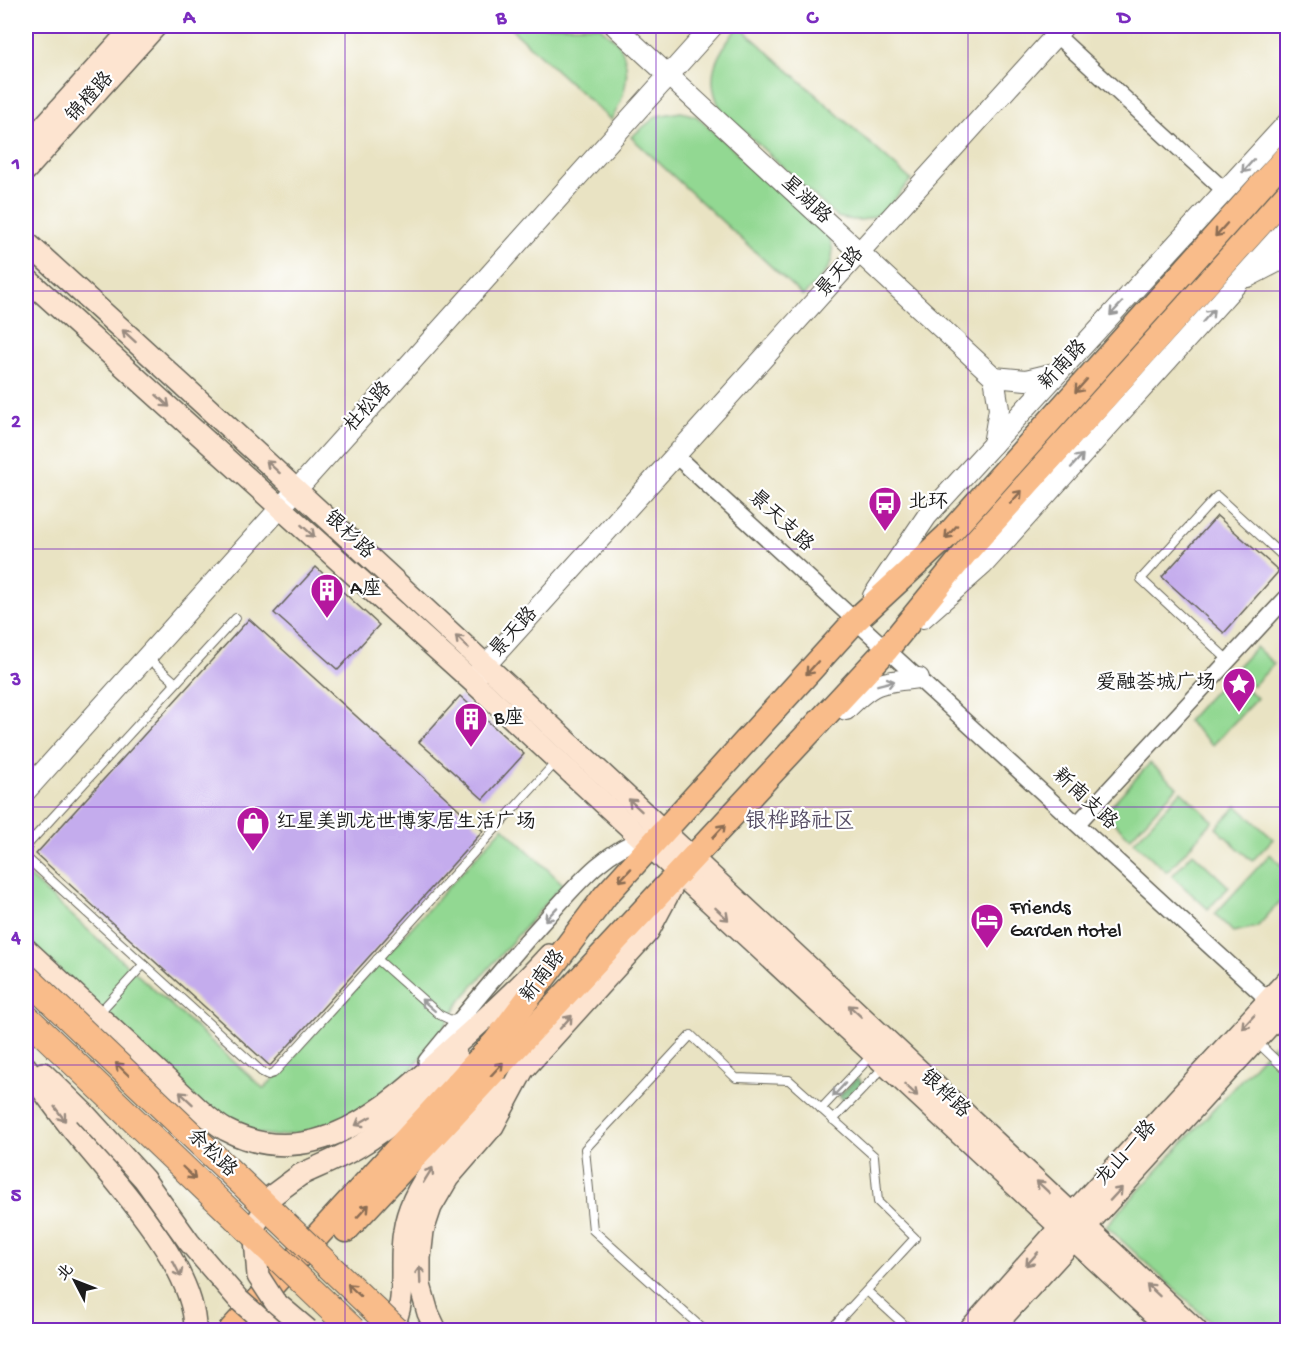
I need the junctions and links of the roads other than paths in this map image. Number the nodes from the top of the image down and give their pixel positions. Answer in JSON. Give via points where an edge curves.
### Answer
{"nodes":[{"id":1,"x":134,"y":26,"type":"edge"},
{"id":2,"x":156,"y":26,"type":"edge"},
{"id":3,"x":615,"y":26,"type":"edge"},
{"id":4,"x":713,"y":26,"type":"edge"},
{"id":5,"x":1060,"y":30,"type":"edge"},
{"id":6,"x":668,"y":75,"type":"junction"},
{"id":7,"x":1287,"y":122,"type":"edge"},
{"id":8,"x":26,"y":146,"type":"edge"},
{"id":9,"x":1287,"y":155,"type":"edge"},
{"id":10,"x":26,"y":171,"type":"edge"},
{"id":11,"x":1225,"y":191,"type":"junction"},
{"id":12,"x":1287,"y":193,"type":"edge"},
{"id":13,"x":1287,"y":227,"type":"edge"},
{"id":14,"x":26,"y":242,"type":"edge"},
{"id":15,"x":860,"y":252,"type":"junction"},
{"id":16,"x":1287,"y":261,"type":"edge"},
{"id":17,"x":26,"y":278,"type":"edge"},
{"id":18,"x":1238,"y":282,"type":"junction"},
{"id":19,"x":1059,"y":372,"type":"junction"},
{"id":20,"x":994,"y":377,"type":"junction"},
{"id":21,"x":993,"y":444,"type":"junction"},
{"id":22,"x":675,"y":454,"type":"junction"},
{"id":23,"x":297,"y":489,"type":"junction"},
{"id":24,"x":280,"y":506,"type":"junction"},
{"id":25,"x":1287,"y":561,"type":"edge"},
{"id":26,"x":1287,"y":596,"type":"edge"},
{"id":27,"x":236,"y":618,"type":"dead end"},
{"id":28,"x":855,"y":621,"type":"junction"},
{"id":29,"x":887,"y":649,"type":"junction"},
{"id":30,"x":146,"y":656,"type":"junction"},
{"id":31,"x":1228,"y":660,"type":"junction"},
{"id":32,"x":486,"y":664,"type":"junction"},
{"id":33,"x":919,"y":678,"type":"junction"},
{"id":34,"x":472,"y":681,"type":"junction"},
{"id":35,"x":176,"y":683,"type":"junction"},
{"id":36,"x":805,"y":738,"type":"junction"},
{"id":37,"x":557,"y":761,"type":"junction"},
{"id":38,"x":26,"y":791,"type":"edge"},
{"id":39,"x":1078,"y":823,"type":"junction"},
{"id":40,"x":651,"y":840,"type":"junction"},
{"id":41,"x":686,"y":866,"type":"junction"},
{"id":42,"x":605,"y":896,"type":"junction"},
{"id":43,"x":26,"y":949,"type":"edge"},
{"id":44,"x":377,"y":959,"type":"junction"},
{"id":45,"x":143,"y":964,"type":"junction"},
{"id":46,"x":26,"y":977,"type":"edge"},
{"id":47,"x":1287,"y":979,"type":"edge"},
{"id":48,"x":517,"y":990,"type":"junction"},
{"id":49,"x":489,"y":1004,"type":"dead end"},
{"id":50,"x":1279,"y":1006,"type":"edge"},
{"id":51,"x":479,"y":1009,"type":"dead end"},
{"id":52,"x":97,"y":1015,"type":"junction"},
{"id":53,"x":26,"y":1017,"type":"edge"},
{"id":54,"x":460,"y":1019,"type":"junction"},
{"id":55,"x":1256,"y":1041,"type":"junction"},
{"id":56,"x":885,"y":1053,"type":"junction"},
{"id":57,"x":26,"y":1056,"type":"edge"},
{"id":58,"x":1287,"y":1066,"type":"edge"},
{"id":59,"x":26,"y":1067,"type":"edge"},
{"id":60,"x":523,"y":1070,"type":"junction"},
{"id":61,"x":397,"y":1097,"type":"junction"},
{"id":62,"x":821,"y":1109,"type":"junction"},
{"id":63,"x":833,"y":1120,"type":"junction"},
{"id":64,"x":1072,"y":1228,"type":"junction"},
{"id":65,"x":867,"y":1291,"type":"junction"},
{"id":66,"x":195,"y":1330,"type":"edge"},
{"id":67,"x":231,"y":1330,"type":"edge"},
{"id":68,"x":252,"y":1330,"type":"edge"},
{"id":69,"x":273,"y":1330,"type":"edge"},
{"id":70,"x":308,"y":1330,"type":"edge"},
{"id":71,"x":353,"y":1330,"type":"edge"},
{"id":72,"x":391,"y":1330,"type":"edge"},
{"id":73,"x":396,"y":1330,"type":"edge"},
{"id":74,"x":436,"y":1330,"type":"edge"},
{"id":75,"x":704,"y":1330,"type":"edge"},
{"id":76,"x":830,"y":1330,"type":"edge"},
{"id":77,"x":910,"y":1330,"type":"edge"},
{"id":78,"x":969,"y":1330,"type":"edge"},
{"id":79,"x":992,"y":1330,"type":"edge"},
{"id":80,"x":1171,"y":1330,"type":"edge"},
{"id":81,"x":1196,"y":1330,"type":"edge"}],
"edges":[{"from":1,"to":8,"type":"main road","name":"锦橙路"},
{"from":2,"to":10,"type":"main road","name":"锦橙路"},
{"from":3,"to":6,"type":"street","name":"星湖路"},
{"from":4,"to":6,"type":"street","name":"杜松路"},
{"from":5,"to":11,"type":"street","name":"景天路"},
{"from":5,"to":15,"type":"street","name":"景天路"},
{"from":6,"to":15,"type":"street","name":"星湖路"},
{"from":6,"to":23,"type":"street","name":"杜松路"},
{"from":7,"to":11,"type":"street","name":"新南路","one_way":true},
{"from":9,"to":28,"type":"main road","name":"新南路","one_way":true,"via":[[947,536]]},
{"from":11,"to":19,"type":"street","name":"新南路","one_way":true},
{"from":29,"to":12,"type":"main road","name":"新南路","one_way":true,"via":[[968,551]]},
{"from":13,"to":18,"type":"street","name":"新南路"},
{"from":23,"to":14,"type":"main road","name":"银杉路","one_way":true},
{"from":15,"to":20,"type":"street","name":"星湖路"},
{"from":15,"to":22,"type":"street","name":"景天路"},
{"from":16,"to":18,"type":"street","via":[[1277,262]]},
{"from":17,"to":24,"type":"main road","name":"银杉路","one_way":true},
{"from":29,"to":18,"type":"street","name":"新南路","one_way":true,"via":[[983,565]]},
{"from":19,"to":20,"type":"street","via":[[1026,380]]},
{"from":19,"to":21,"type":"street","name":"新南路"},
{"from":20,"to":21,"type":"street","via":[[999,410]]},
{"from":21,"to":28,"type":"street","name":"新南路","via":[[927,516]]},
{"from":22,"to":28,"type":"street","name":"景天支路"},
{"from":22,"to":32,"type":"street","name":"景天路"},
{"from":23,"to":24,"type":"street","name":"杜松路"},
{"from":32,"to":23,"type":"main road","name":"银杉路","one_way":true},
{"from":24,"to":30,"type":"street","name":"杜松路"},
{"from":24,"to":34,"type":"main road","name":"银杉路","one_way":true},
{"from":25,"to":31,"type":"lane","via":[[1217,496],[1141,579]]},
{"from":26,"to":31,"type":"street"},
{"from":27,"to":35,"type":"lane"},
{"from":28,"to":29,"type":"street","name":"新南支路"},
{"from":28,"to":40,"type":"main road","name":"新南路","one_way":true},
{"from":29,"to":33,"type":"street","name":"新南支路"},
{"from":29,"to":36,"type":"main road","name":"新南路"},
{"from":30,"to":35,"type":"lane"},
{"from":30,"to":38,"type":"street","name":"杜松路"},
{"from":31,"to":39,"type":"street"},
{"from":32,"to":34,"type":"street","name":"景天路"},
{"from":40,"to":32,"type":"main road","name":"银杉路","one_way":true},
{"from":36,"to":33,"type":"street","one_way":true,"via":[[827,730],[864,691],[883,682]]},
{"from":33,"to":39,"type":"street","name":"新南支路"},
{"from":34,"to":37,"type":"main road","name":"银杉路"},
{"from":35,"to":45,"type":"lane","via":[[30,842],[27,850],[28,859]]},
{"from":41,"to":36,"type":"main road","name":"新南路","one_way":true},
{"from":37,"to":40,"type":"main road","name":"银杉路"},
{"from":37,"to":44,"type":"lane"},
{"from":39,"to":50,"type":"street","name":"新南支路"},
{"from":40,"to":41,"type":"main road","name":"银杉路"},
{"from":40,"to":42,"type":"main road","name":"新南路","one_way":true},
{"from":40,"to":54,"type":"street","one_way":true,"via":[[615,851],[594,867]]},
{"from":41,"to":56,"type":"main road","name":"银桦路"},
{"from":60,"to":41,"type":"main road","one_way":true,"via":[[648,932]]},
{"from":68,"to":41,"type":"main road","name":"新南路","one_way":true},
{"from":42,"to":48,"type":"main road"},
{"from":42,"to":67,"type":"main road","name":"新南路","via":[[496,1041]]},
{"from":43,"to":52,"type":"main road"},
{"from":44,"to":45,"type":"lane","via":[[268,1075]]},
{"from":54,"to":44,"type":"lane","one_way":true,"via":[[440,1015]]},
{"from":45,"to":52,"type":"lane"},
{"from":73,"to":46,"type":"highway","name":"余松路","one_way":true,"bridge":true},
{"from":47,"to":50,"type":"main road","name":"龙山一路"},
{"from":48,"to":49,"type":"lane"},
{"from":48,"to":61,"type":"main road"},
{"from":48,"to":70,"type":"main road","bridge":true,"via":[[411,1108],[357,1148],[300,1175],[273,1196],[254,1227],[258,1276],[275,1302]]},
{"from":50,"to":55,"type":"main road","name":"龙山一路"},
{"from":50,"to":64,"type":"main road","name":"龙山一路","one_way":true},
{"from":51,"to":54,"type":"lane"},
{"from":61,"to":52,"type":"main road","one_way":true,"via":[[343,1132],[310,1142],[277,1144],[249,1139],[225,1130],[201,1111]]},
{"from":53,"to":71,"type":"highway","name":"余松路","one_way":true,"bridge":true},
{"from":54,"to":61,"type":"street"},
{"from":55,"to":58,"type":"lane","via":[[1283,1067]]},
{"from":64,"to":55,"type":"main road","name":"龙山一路","one_way":true},
{"from":56,"to":62,"type":"lane","one_way":true},
{"from":56,"to":63,"type":"lane"},
{"from":56,"to":64,"type":"main road","name":"银桦路"},
{"from":57,"to":69,"type":"main road","bridge":true,"via":[[144,1179],[189,1242],[239,1300]]},
{"from":59,"to":66,"type":"main road","one_way":true,"via":[[171,1258],[189,1292]]},
{"from":72,"to":60,"type":"main road","one_way":true,"via":[[399,1316],[401,1252],[411,1206],[430,1171]]},
{"from":74,"to":60,"type":"main road","one_way":true,"via":[[420,1285],[423,1231],[431,1207],[448,1178],[493,1126]]},
{"from":62,"to":63,"type":"lane"},
{"from":62,"to":75,"type":"lane","via":[[789,1080],[736,1078],[691,1035],[585,1149],[593,1230]]},
{"from":63,"to":65,"type":"lane","via":[[874,1156],[878,1202],[915,1238]]},
{"from":64,"to":78,"type":"main road","name":"龙山一路","one_way":true},
{"from":64,"to":79,"type":"main road","name":"龙山一路"},
{"from":64,"to":80,"type":"main road","name":"银桦路"},
{"from":81,"to":64,"type":"main road","name":"银桦路","one_way":true},
{"from":65,"to":76,"type":"lane"},
{"from":65,"to":77,"type":"lane"}]}
